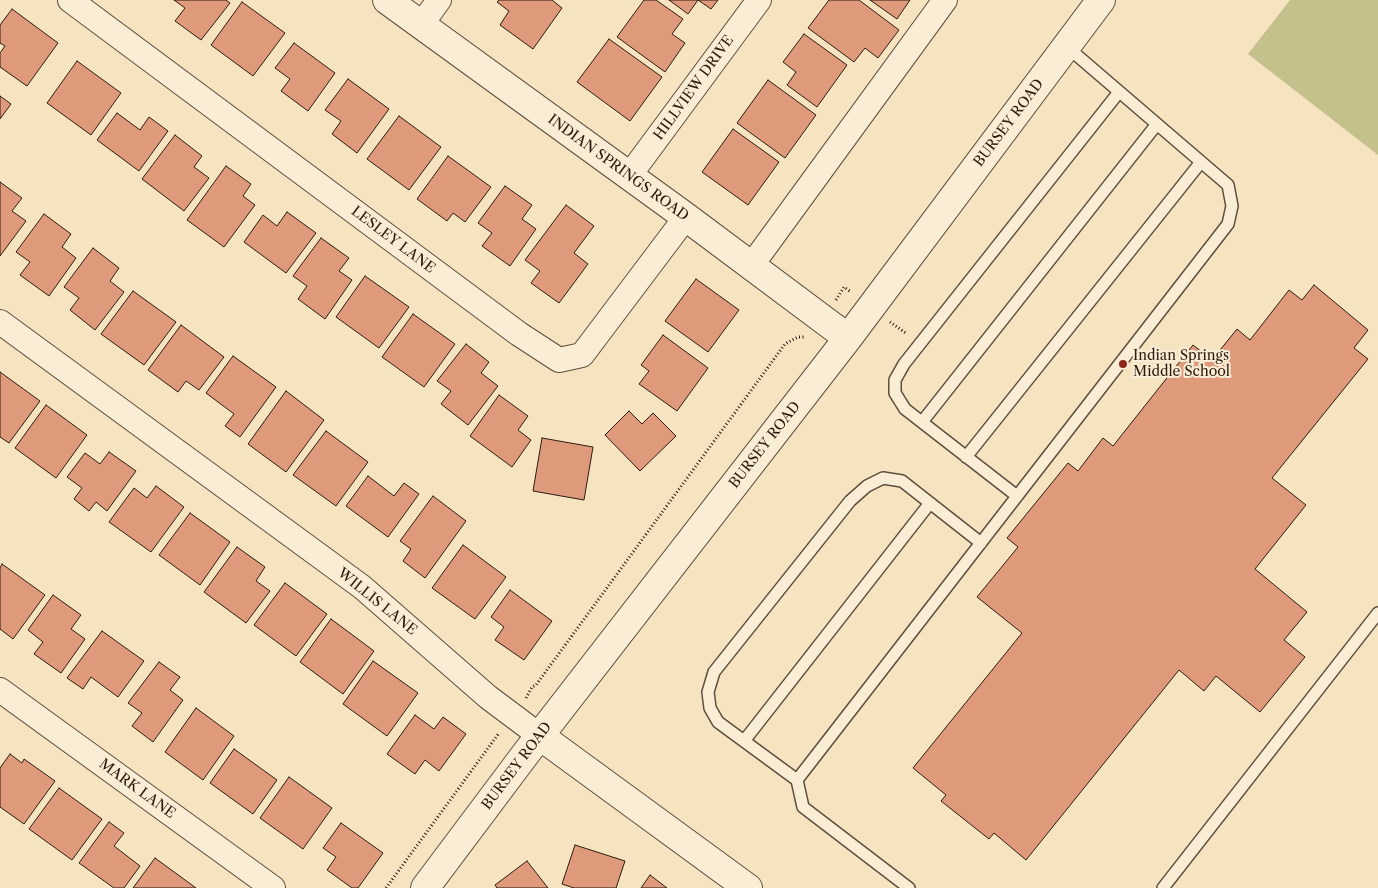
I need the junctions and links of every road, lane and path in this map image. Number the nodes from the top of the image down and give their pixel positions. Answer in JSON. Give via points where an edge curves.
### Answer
{"nodes":[{"id":1,"x":70,"y":0,"type":"edge"},
{"id":2,"x":387,"y":0,"type":"edge"},
{"id":3,"x":440,"y":0,"type":"edge"},
{"id":4,"x":759,"y":0,"type":"edge"},
{"id":5,"x":946,"y":0,"type":"edge"},
{"id":6,"x":1100,"y":0,"type":"edge"},
{"id":7,"x":421,"y":25,"type":"junction"},
{"id":8,"x":1066,"y":46,"type":"junction"},
{"id":9,"x":1119,"y":92,"type":"junction"},
{"id":10,"x":1157,"y":124,"type":"junction"},
{"id":11,"x":1201,"y":162,"type":"junction"},
{"id":12,"x":629,"y":176,"type":"junction"},
{"id":13,"x":686,"y":217,"type":"junction"},
{"id":14,"x":751,"y":266,"type":"junction"},
{"id":15,"x":871,"y":307,"type":"junction"},
{"id":16,"x":823,"y":320,"type":"junction"},
{"id":17,"x":0,"y":322,"type":"edge"},
{"id":18,"x":848,"y":338,"type":"junction"},
{"id":19,"x":920,"y":344,"type":"junction"},
{"id":20,"x":922,"y":422,"type":"junction"},
{"id":21,"x":966,"y":457,"type":"junction"},
{"id":22,"x":1017,"y":496,"type":"junction"},
{"id":23,"x":930,"y":503,"type":"junction"},
{"id":24,"x":981,"y":543,"type":"junction"},
{"id":25,"x":1378,"y":613,"type":"edge"},
{"id":26,"x":0,"y":690,"type":"edge"},
{"id":27,"x":513,"y":715,"type":"junction"},
{"id":28,"x":540,"y":736,"type":"junction"},
{"id":29,"x":744,"y":741,"type":"junction"},
{"id":30,"x":797,"y":780,"type":"junction"},
{"id":31,"x":273,"y":888,"type":"edge"},
{"id":32,"x":386,"y":888,"type":"edge"},
{"id":33,"x":425,"y":888,"type":"edge"},
{"id":34,"x":748,"y":888,"type":"edge"},
{"id":35,"x":909,"y":888,"type":"edge"},
{"id":36,"x":1163,"y":888,"type":"edge"}],
"edges":[{"from":1,"to":13,"type":"street","name":"LESLEY LANE","via":[[511,328],[559,360],[582,355]]},
{"from":2,"to":7,"type":"street","name":"INDIAN SPRINGS ROAD"},
{"from":3,"to":7,"type":"street"},
{"from":4,"to":12,"type":"street","name":"HILLVIEW DRIVE"},
{"from":5,"to":14,"type":"street"},
{"from":6,"to":8,"type":"street","name":"BURSEY ROAD"},
{"from":7,"to":12,"type":"street","name":"INDIAN SPRINGS ROAD"},
{"from":8,"to":9,"type":"lane"},
{"from":8,"to":15,"type":"street","name":"BURSEY ROAD"},
{"from":9,"to":10,"type":"lane"},
{"from":9,"to":19,"type":"lane"},
{"from":10,"to":11,"type":"lane"},
{"from":10,"to":20,"type":"lane"},
{"from":11,"to":21,"type":"lane"},
{"from":11,"to":22,"type":"lane","via":[[1228,185],[1232,206],[1228,224]]},
{"from":12,"to":13,"type":"street","name":"INDIAN SPRINGS ROAD"},
{"from":13,"to":14,"type":"street","name":"INDIAN SPRINGS ROAD"},
{"from":14,"to":16,"type":"street","name":"INDIAN SPRINGS ROAD"},
{"from":15,"to":16,"type":"path","via":[[844,287]]},
{"from":15,"to":18,"type":"street","name":"BURSEY ROAD"},
{"from":15,"to":19,"type":"path"},
{"from":16,"to":18,"type":"street","name":"INDIAN SPRINGS ROAD"},
{"from":16,"to":27,"type":"path","via":[[810,337],[798,337],[785,344]]},
{"from":17,"to":27,"type":"street","name":"WILLIS LANE","via":[[362,587]]},
{"from":18,"to":28,"type":"street","name":"BURSEY ROAD"},
{"from":19,"to":20,"type":"lane","via":[[904,364],[896,380],[895,393],[905,409]]},
{"from":20,"to":21,"type":"lane"},
{"from":21,"to":22,"type":"lane"},
{"from":22,"to":24,"type":"lane"},
{"from":23,"to":24,"type":"lane"},
{"from":23,"to":29,"type":"lane"},
{"from":23,"to":29,"type":"lane","via":[[902,481],[883,478],[866,486],[850,501],[714,672],[708,692],[710,708],[718,722]]},
{"from":24,"to":30,"type":"lane"},
{"from":25,"to":36,"type":"lane"},
{"from":26,"to":31,"type":"street","name":"MARK LANE"},
{"from":27,"to":28,"type":"street","name":"WILLIS LANE"},
{"from":27,"to":32,"type":"path"},
{"from":28,"to":33,"type":"street","name":"BURSEY ROAD"},
{"from":28,"to":34,"type":"street","name":"WILLIS LANE"},
{"from":29,"to":30,"type":"lane"},
{"from":30,"to":35,"type":"lane","via":[[803,807]]}]}
